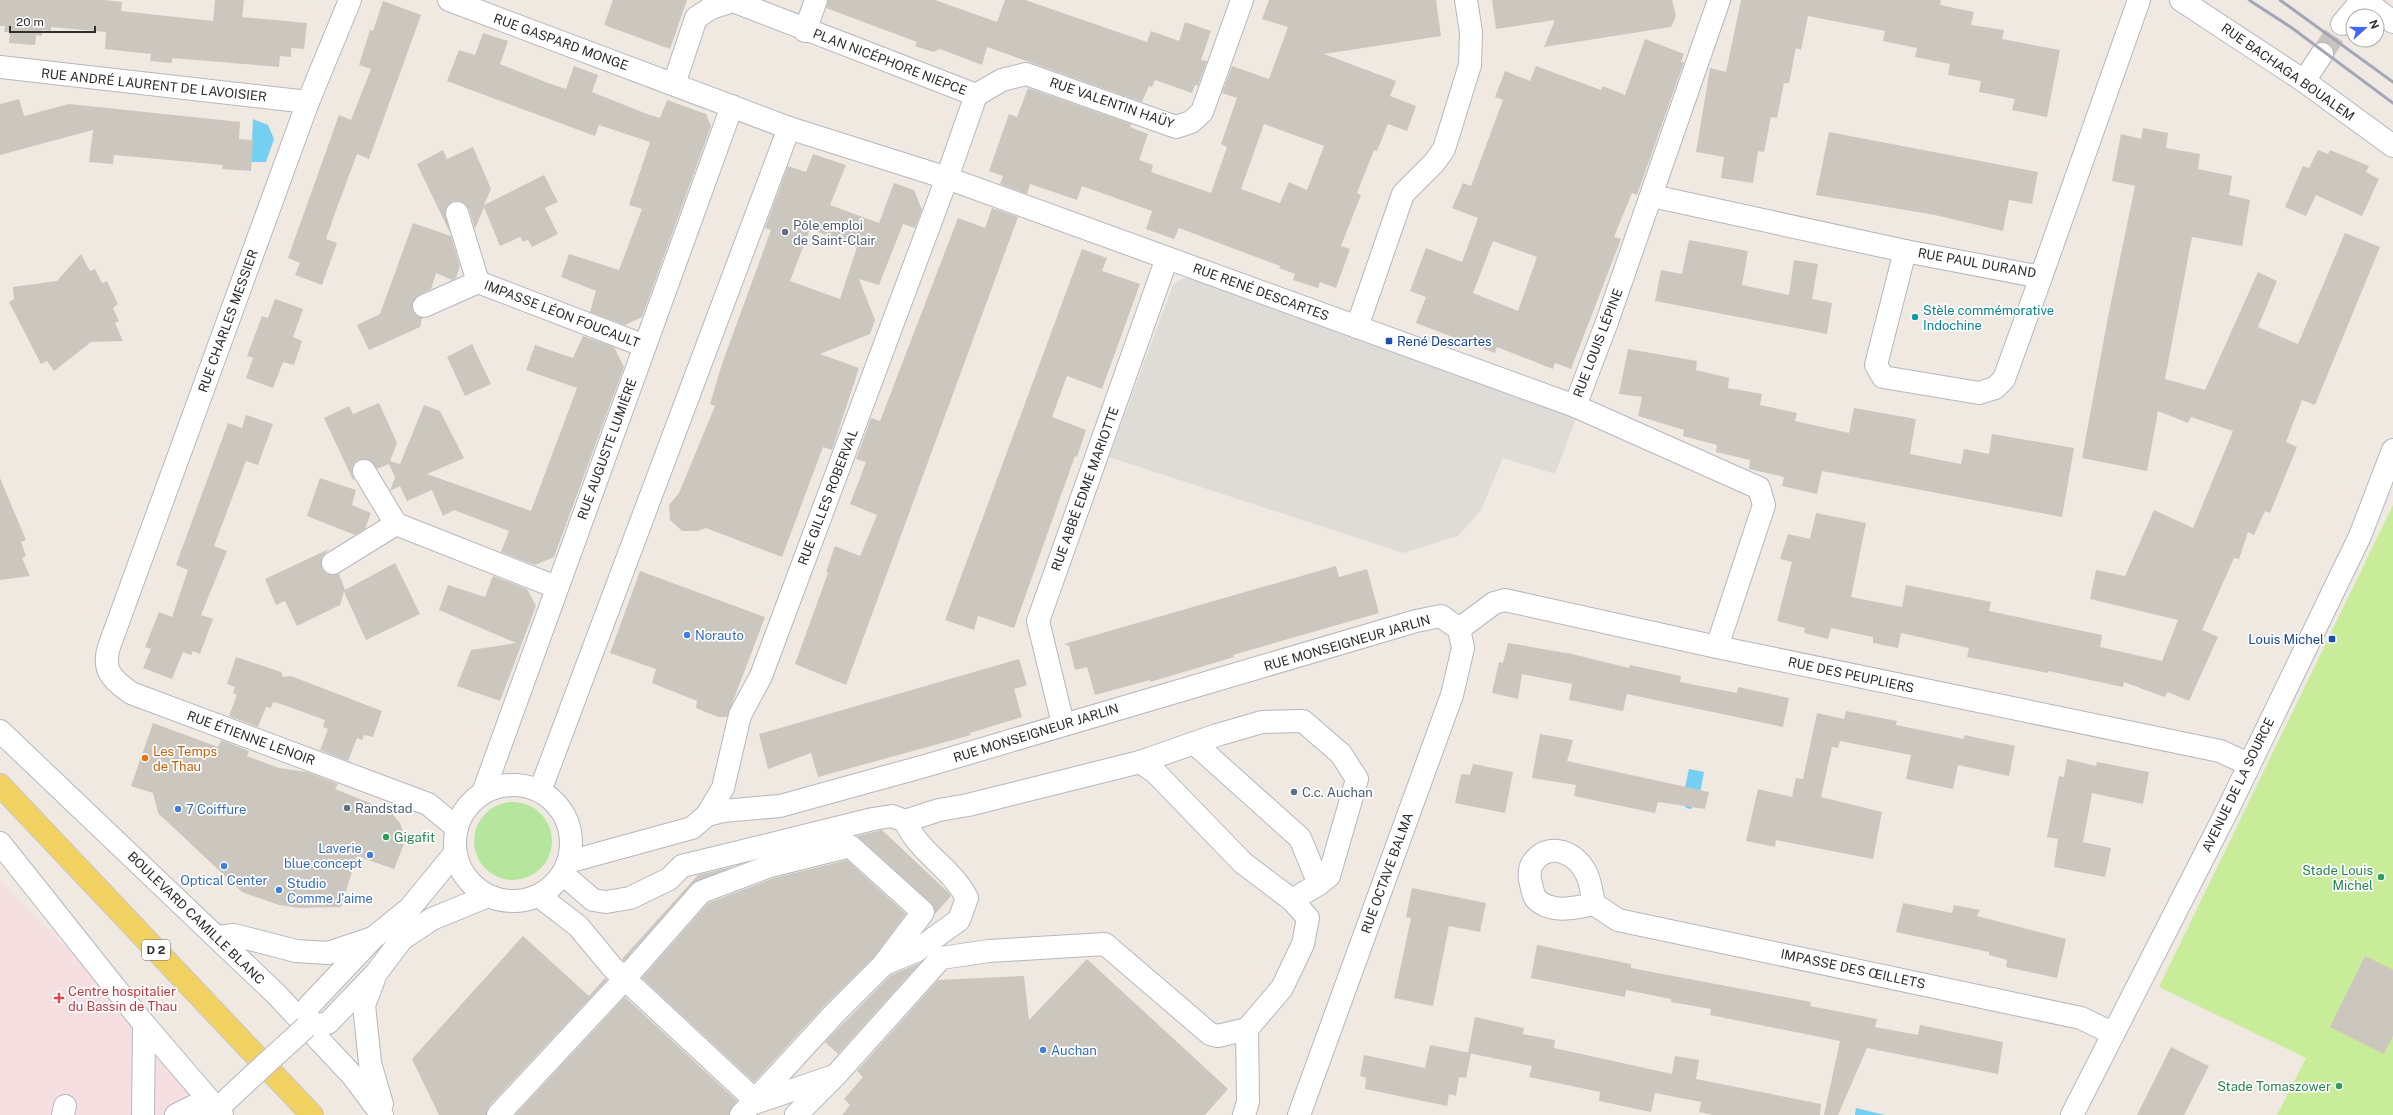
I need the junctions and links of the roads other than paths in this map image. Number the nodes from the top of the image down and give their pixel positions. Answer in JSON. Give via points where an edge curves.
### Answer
{"nodes":[{"id":1,"x":350,"y":0,"type":"edge"},
{"id":2,"x":449,"y":0,"type":"edge"},
{"id":3,"x":816,"y":0,"type":"edge"},
{"id":4,"x":1242,"y":0,"type":"edge"},
{"id":5,"x":1466,"y":0,"type":"edge"},
{"id":6,"x":1719,"y":0,"type":"edge"},
{"id":7,"x":2139,"y":0,"type":"edge"},
{"id":8,"x":2181,"y":0,"type":"edge"},
{"id":9,"x":2363,"y":0,"type":"edge"},
{"id":10,"x":2393,"y":22,"type":"edge"},
{"id":11,"x":2342,"y":24,"type":"tunnel mouth"},
{"id":12,"x":805,"y":30,"type":"junction"},
{"id":13,"x":2322,"y":54,"type":"tunnel mouth"},
{"id":14,"x":0,"y":68,"type":"edge"},
{"id":15,"x":2304,"y":81,"type":"junction"},
{"id":16,"x":674,"y":84,"type":"junction"},
{"id":17,"x":976,"y":94,"type":"junction"},
{"id":18,"x":308,"y":102,"type":"junction"},
{"id":19,"x":732,"y":106,"type":"junction"},
{"id":20,"x":789,"y":128,"type":"junction"},
{"id":21,"x":2393,"y":146,"type":"edge"},
{"id":22,"x":947,"y":178,"type":"junction"},
{"id":23,"x":1652,"y":196,"type":"junction"},
{"id":24,"x":457,"y":213,"type":"dead end"},
{"id":25,"x":1906,"y":251,"type":"junction"},
{"id":26,"x":1167,"y":258,"type":"junction"},
{"id":27,"x":2041,"y":277,"type":"junction"},
{"id":28,"x":478,"y":282,"type":"junction"},
{"id":29,"x":424,"y":306,"type":"dead end"},
{"id":30,"x":1357,"y":326,"type":"junction"},
{"id":31,"x":645,"y":346,"type":"junction"},
{"id":32,"x":1575,"y":406,"type":"junction"},
{"id":33,"x":2393,"y":450,"type":"edge"},
{"id":34,"x":364,"y":472,"type":"dead end"},
{"id":35,"x":396,"y":524,"type":"junction"},
{"id":36,"x":333,"y":563,"type":"dead end"},
{"id":37,"x":556,"y":587,"type":"junction"},
{"id":38,"x":1459,"y":629,"type":"junction"},
{"id":39,"x":110,"y":644,"type":"joint"},
{"id":40,"x":1717,"y":648,"type":"junction"},
{"id":41,"x":1063,"y":724,"type":"junction"},
{"id":42,"x":0,"y":731,"type":"edge"},
{"id":43,"x":1194,"y":743,"type":"junction"},
{"id":44,"x":1140,"y":762,"type":"junction"},
{"id":45,"x":2248,"y":764,"type":"junction"},
{"id":46,"x":0,"y":785,"type":"edge"},
{"id":47,"x":540,"y":791,"type":"junction"},
{"id":48,"x":476,"y":798,"type":"junction"},
{"id":49,"x":428,"y":804,"type":"junction"},
{"id":50,"x":707,"y":815,"type":"junction"},
{"id":51,"x":905,"y":821,"type":"junction"},
{"id":52,"x":457,"y":828,"type":"junction"},
{"id":53,"x":571,"y":836,"type":"junction"},
{"id":54,"x":0,"y":843,"type":"edge"},
{"id":55,"x":610,"y":849,"type":"junction"},
{"id":56,"x":455,"y":853,"type":"junction"},
{"id":57,"x":566,"y":868,"type":"junction"},
{"id":58,"x":1319,"y":884,"type":"junction"},
{"id":59,"x":488,"y":896,"type":"junction"},
{"id":60,"x":539,"y":896,"type":"junction"},
{"id":61,"x":1292,"y":900,"type":"junction"},
{"id":62,"x":1594,"y":904,"type":"dead end"},
{"id":63,"x":218,"y":937,"type":"junction"},
{"id":64,"x":373,"y":938,"type":"junction"},
{"id":65,"x":883,"y":965,"type":"junction"},
{"id":66,"x":612,"y":967,"type":"junction"},
{"id":67,"x":377,"y":972,"type":"junction"},
{"id":68,"x":144,"y":1024,"type":"junction"},
{"id":69,"x":306,"y":1027,"type":"junction"},
{"id":70,"x":1247,"y":1028,"type":"junction"},
{"id":71,"x":2112,"y":1033,"type":"junction"},
{"id":72,"x":836,"y":1075,"type":"junction"},
{"id":73,"x":219,"y":1113,"type":"edge"},
{"id":74,"x":143,"y":1115,"type":"edge"},
{"id":75,"x":176,"y":1115,"type":"edge"},
{"id":76,"x":312,"y":1115,"type":"edge"},
{"id":77,"x":382,"y":1115,"type":"edge"},
{"id":78,"x":386,"y":1115,"type":"edge"},
{"id":79,"x":491,"y":1115,"type":"edge"},
{"id":80,"x":498,"y":1115,"type":"edge"},
{"id":81,"x":741,"y":1115,"type":"edge"},
{"id":82,"x":796,"y":1115,"type":"edge"},
{"id":83,"x":1244,"y":1115,"type":"edge"},
{"id":84,"x":1299,"y":1115,"type":"edge"},
{"id":85,"x":2072,"y":1115,"type":"edge"}],
"edges":[{"from":1,"to":18,"type":"street","name":"RUE CHARLES MESSIER"},
{"from":2,"to":16,"type":"street","name":"RUE GASPARD MONGE"},
{"from":3,"to":12,"type":"street"},
{"from":4,"to":17,"type":"street","name":"RUE VALENTIN HAÜY","via":[[1202,112],[1191,122],[1176,127],[1026,74],[1002,80]]},
{"from":5,"to":30,"type":"street","via":[[1471,32],[1470,65],[1444,149],[1434,163],[1403,194]]},
{"from":6,"to":23,"type":"street","name":"RUE LOUIS LÉPINE"},
{"from":7,"to":27,"type":"street","name":"RUE PAUL DURAND"},
{"from":8,"to":15,"type":"street","name":"RUE BACHAGA BOUALEM"},
{"from":9,"to":10,"type":"street"},
{"from":9,"to":11,"type":"street"},
{"from":12,"to":16,"type":"street","name":"PLAN NICÉPHORE NIEPCE","via":[[733,2],[711,8],[696,18]]},
{"from":12,"to":17,"type":"street","name":"PLAN NICÉPHORE NIEPCE"},
{"from":13,"to":15,"type":"street"},
{"from":14,"to":18,"type":"street","name":"RUE ANDRÉ LAURENT DE LAVOISIER"},
{"from":15,"to":21,"type":"street","name":"RUE BACHAGA BOUALEM"},
{"from":16,"to":19,"type":"street"},
{"from":17,"to":22,"type":"street","name":"PLAN NICÉPHORE NIEPCE"},
{"from":18,"to":39,"type":"street","name":"RUE CHARLES MESSIER"},
{"from":19,"to":20,"type":"street"},
{"from":19,"to":31,"type":"street","name":"RUE AUGUSTE LUMIÈRE"},
{"from":20,"to":22,"type":"street"},
{"from":20,"to":47,"type":"street","via":[[589,671]]},
{"from":22,"to":26,"type":"street","name":"RUE RENÉ DESCARTES"},
{"from":22,"to":50,"type":"street","name":"RUE GILLES ROBERVAL","via":[[761,676],[723,750],[723,788]]},
{"from":23,"to":25,"type":"street","name":"RUE PAUL DURAND"},
{"from":23,"to":32,"type":"street","name":"RUE LOUIS LÉPINE"},
{"from":24,"to":28,"type":"street","name":"IMPASSE LÉON FOUCAULT"},
{"from":25,"to":27,"type":"street","name":"RUE PAUL DURAND"},
{"from":25,"to":27,"type":"street","via":[[1877,358],[1876,365],[1883,377],[1979,393],[1995,388],[2004,378]]},
{"from":26,"to":30,"type":"street","name":"RUE RENÉ DESCARTES"},
{"from":26,"to":41,"type":"street","name":"RUE ABBÉ EDME MARIOTTE","via":[[1038,621]]},
{"from":28,"to":29,"type":"street","name":"IMPASSE LÉON FOUCAULT"},
{"from":28,"to":31,"type":"street","name":"IMPASSE LÉON FOUCAULT"},
{"from":30,"to":32,"type":"street","name":"RUE RENÉ DESCARTES"},
{"from":31,"to":37,"type":"street","name":"RUE AUGUSTE LUMIÈRE"},
{"from":32,"to":40,"type":"street","name":"RUE LOUIS LÉPINE","via":[[1759,488],[1764,505]]},
{"from":33,"to":45,"type":"street","name":"AVENUE DE LA SOURCE","via":[[2360,536]]},
{"from":34,"to":35,"type":"street"},
{"from":35,"to":36,"type":"street"},
{"from":35,"to":37,"type":"street"},
{"from":37,"to":48,"type":"street","name":"RUE AUGUSTE LUMIÈRE"},
{"from":38,"to":40,"type":"street","name":"RUE DES PEUPLIERS","via":[[1494,603],[1505,600]]},
{"from":38,"to":41,"type":"street","name":"RUE MONSEIGNEUR JARLIN","via":[[1441,616],[1416,620]]},
{"from":38,"to":84,"type":"street","name":"RUE OCTAVE BALMA","via":[[1463,648],[1452,695]]},
{"from":39,"to":49,"type":"street","name":"RUE ÉTIENNE LENOIR","via":[[106,657],[110,675],[131,693]]},
{"from":40,"to":45,"type":"street","name":"RUE DES PEUPLIERS","via":[[2220,751]]},
{"from":41,"to":50,"type":"street","name":"RUE MONSEIGNEUR JARLIN","via":[[780,806],[723,811]]},
{"from":42,"to":63,"type":"street","name":"BOULEVARD CAMILLE BLANC"},
{"from":43,"to":44,"type":"street"},
{"from":43,"to":58,"type":"street","via":[[1300,838]]},
{"from":43,"to":58,"type":"street","via":[[1262,722],[1303,721],[1341,754],[1357,779],[1329,876]]},
{"from":44,"to":51,"type":"street","via":[[939,810]]},
{"from":44,"to":61,"type":"street","via":[[1155,772],[1243,863]]},
{"from":45,"to":71,"type":"street","name":"AVENUE DE LA SOURCE","via":[[2229,807]]},
{"from":46,"to":76,"type":"main road","number":"D 2"},
{"from":47,"to":48,"type":"street","via":[[520,785],[501,786]]},
{"from":47,"to":53,"type":"street","via":[[555,802],[566,818]]},
{"from":48,"to":49,"type":"street","name":"RUE ÉTIENNE LENOIR"},
{"from":48,"to":52,"type":"street","via":[[462,815]]},
{"from":49,"to":52,"type":"street","name":"RUE ÉTIENNE LENOIR"},
{"from":50,"to":55,"type":"street","name":"RUE MONSEIGNEUR JARLIN","via":[[692,828]]},
{"from":51,"to":57,"type":"street","via":[[892,816],[874,819],[682,866],[669,879],[630,898],[606,902],[593,900]]},
{"from":51,"to":65,"type":"street","via":[[912,837],[960,884],[967,898],[959,920],[916,951]]},
{"from":52,"to":56,"type":"street"},
{"from":53,"to":55,"type":"street"},
{"from":53,"to":57,"type":"street"},
{"from":54,"to":68,"type":"street"},
{"from":55,"to":57,"type":"street","name":"RUE MONSEIGNEUR JARLIN"},
{"from":56,"to":59,"type":"street","via":[[462,870],[473,885]]},
{"from":56,"to":64,"type":"street","via":[[410,908]]},
{"from":57,"to":60,"type":"street","via":[[552,886]]},
{"from":58,"to":61,"type":"street"},
{"from":59,"to":60,"type":"street","via":[[511,901]]},
{"from":59,"to":67,"type":"street","via":[[432,919],[402,939]]},
{"from":60,"to":66,"type":"street","via":[[578,926]]},
{"from":61,"to":70,"type":"street","via":[[1308,918],[1304,944],[1282,988]]},
{"from":62,"to":71,"type":"street","name":"IMPASSE DES ŒILLETS","via":[[1618,920],[2081,1018]]},
{"from":63,"to":64,"type":"street","via":[[234,935],[296,951],[328,953]]},
{"from":63,"to":69,"type":"street","name":"BOULEVARD CAMILLE BLANC"},
{"from":64,"to":69,"type":"street","via":[[308,1007]]},
{"from":65,"to":80,"type":"street","via":[[923,912],[850,846],[770,866],[701,892],[621,983]]},
{"from":65,"to":81,"type":"street","via":[[835,1012]]},
{"from":66,"to":72,"type":"street","via":[[757,1102]]},
{"from":66,"to":79,"type":"street","via":[[614,978],[596,1006]]},
{"from":67,"to":69,"type":"street","via":[[328,1023]]},
{"from":67,"to":78,"type":"street","via":[[364,1005],[370,1063]]},
{"from":68,"to":73,"type":"street"},
{"from":68,"to":74,"type":"street"},
{"from":69,"to":73,"type":"street","bridge":true,"via":[[246,1082]]},
{"from":69,"to":77,"type":"street","name":"BOULEVARD CAMILLE BLANC","via":[[352,1075]]},
{"from":70,"to":72,"type":"street","via":[[1218,1036],[1210,1034],[1105,944],[989,951],[941,958]]},
{"from":70,"to":83,"type":"street","via":[[1248,1102]]},
{"from":71,"to":85,"type":"street","name":"AVENUE DE LA SOURCE"},
{"from":72,"to":82,"type":"street"},
{"from":73,"to":75,"type":"street","via":[[196,1105]]}]}
